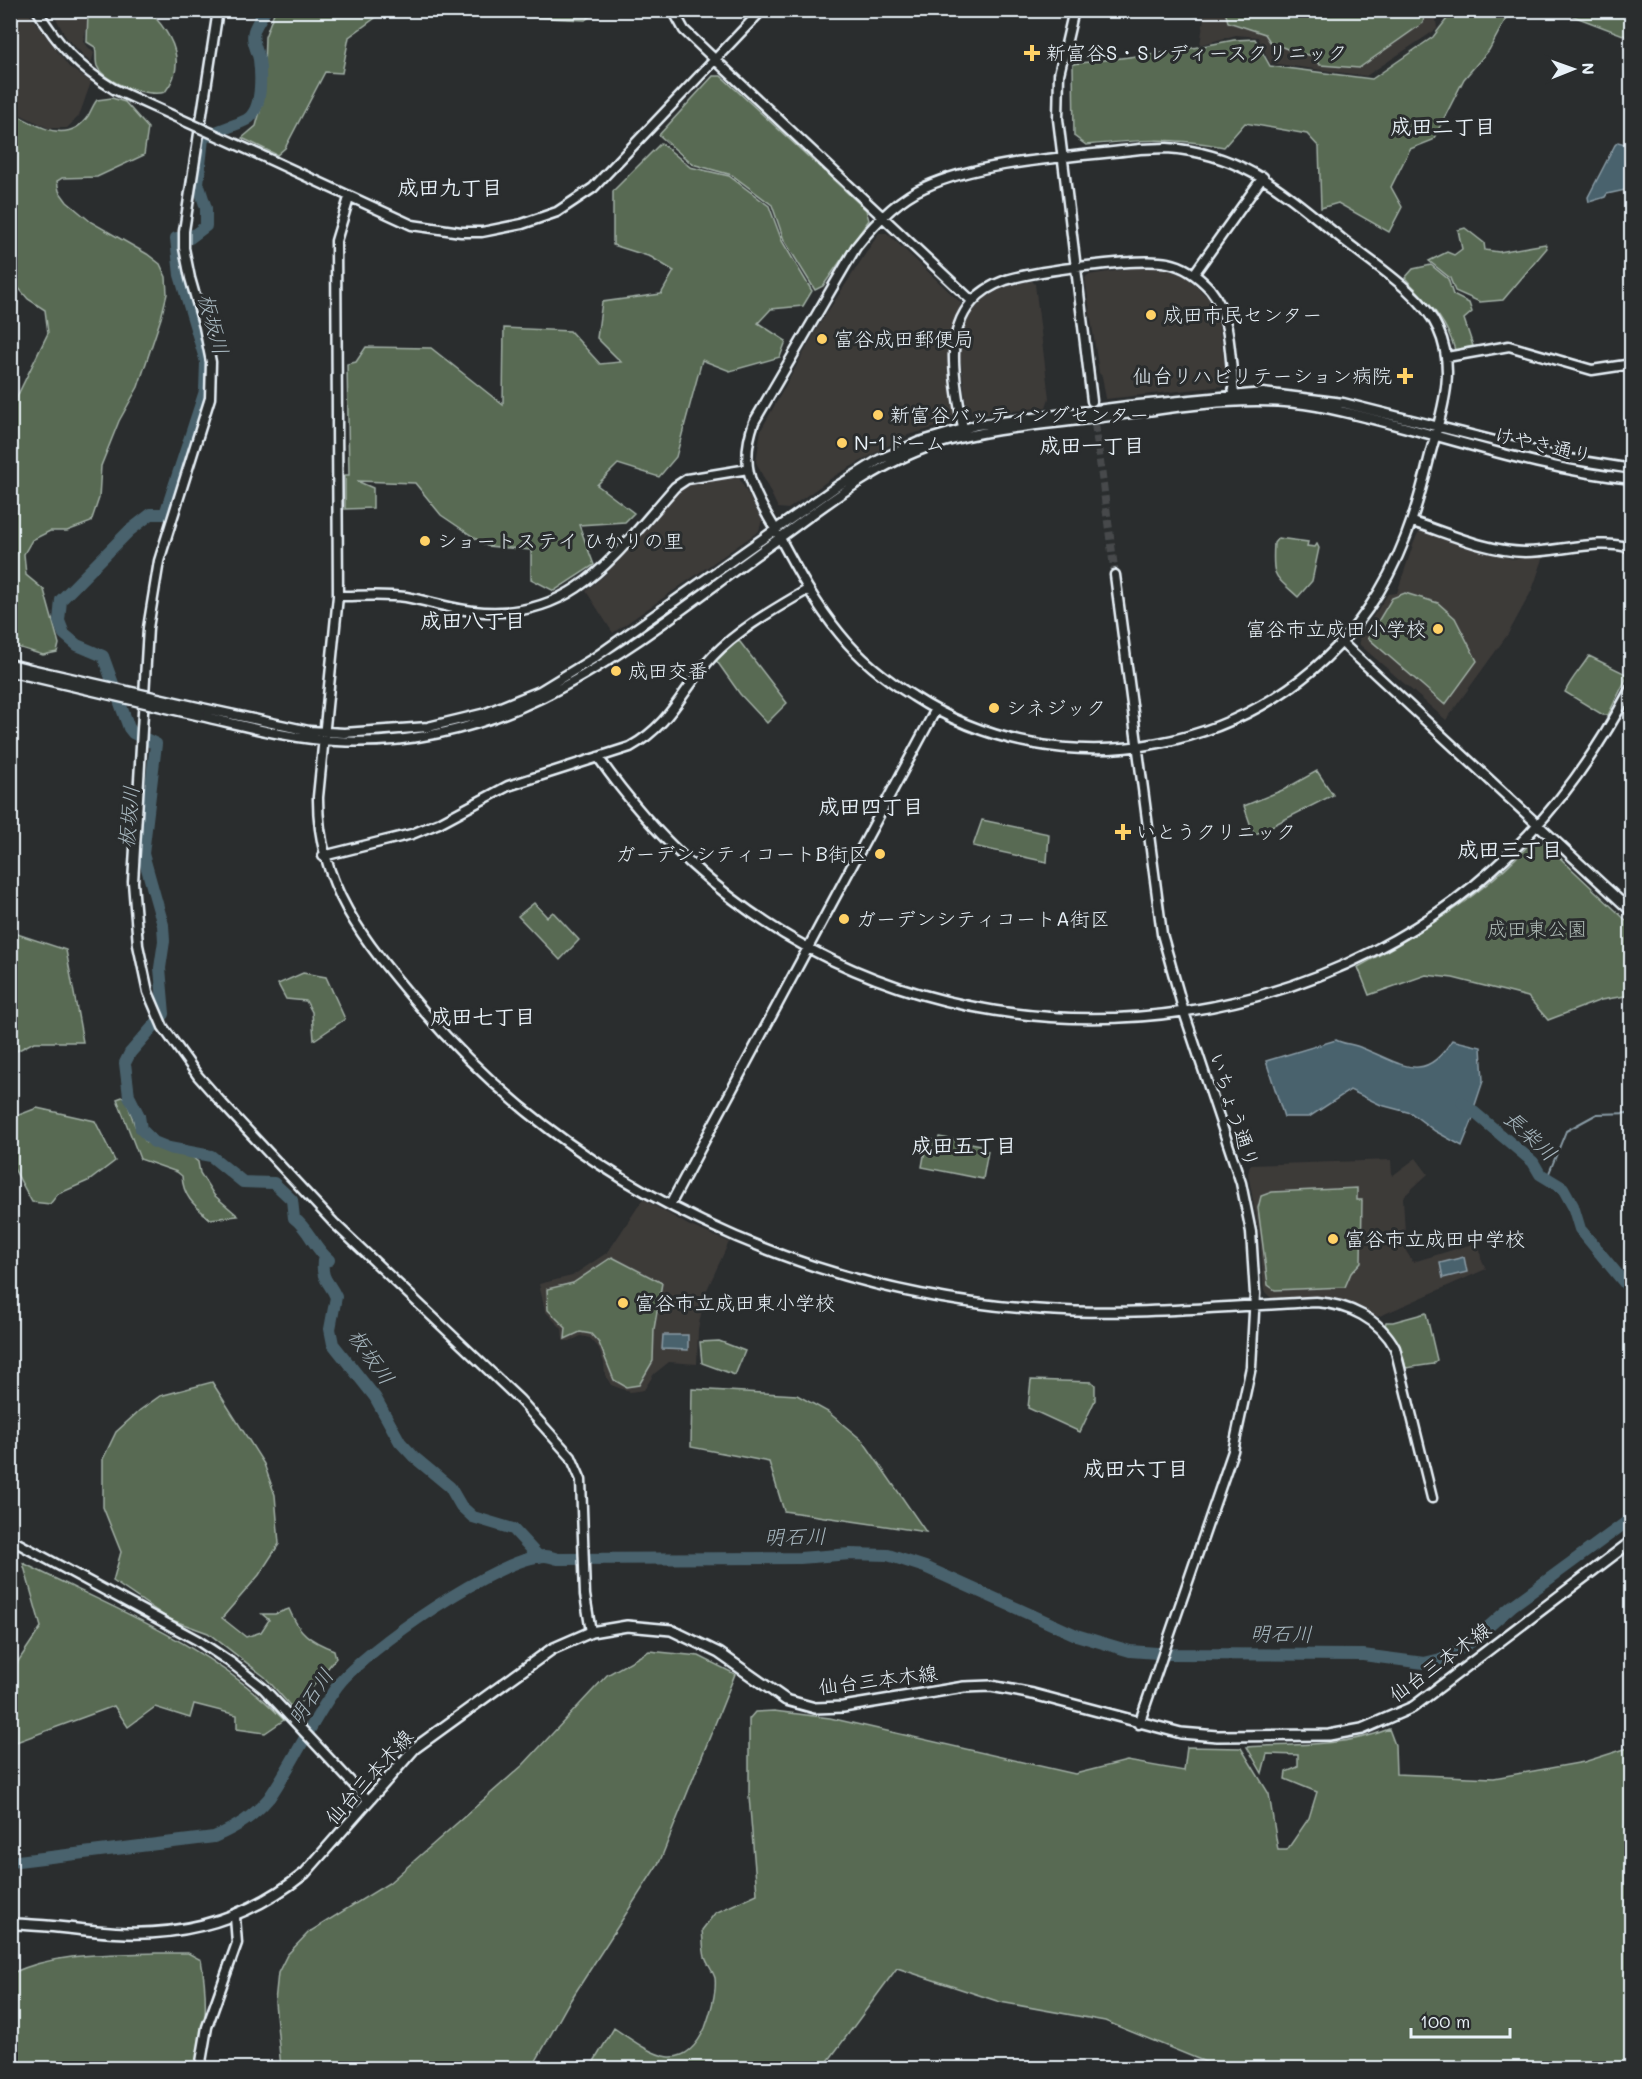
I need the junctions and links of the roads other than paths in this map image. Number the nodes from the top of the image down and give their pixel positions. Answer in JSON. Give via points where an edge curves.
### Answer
{"nodes":[{"id":1,"x":37,"y":10,"type":"edge"},
{"id":2,"x":218,"y":10,"type":"edge"},
{"id":3,"x":673,"y":10,"type":"edge"},
{"id":4,"x":762,"y":10,"type":"edge"},
{"id":5,"x":1074,"y":10,"type":"edge"},
{"id":6,"x":715,"y":60,"type":"junction"},
{"id":7,"x":1062,"y":159,"type":"junction"},
{"id":8,"x":1263,"y":177,"type":"junction"},
{"id":9,"x":349,"y":198,"type":"junction"},
{"id":10,"x":883,"y":217,"type":"junction"},
{"id":11,"x":1075,"y":269,"type":"junction"},
{"id":12,"x":1194,"y":274,"type":"junction"},
{"id":13,"x":972,"y":301,"type":"junction"},
{"id":14,"x":1447,"y":357,"type":"junction"},
{"id":15,"x":1632,"y":364,"type":"edge"},
{"id":16,"x":1234,"y":394,"type":"junction"},
{"id":17,"x":1092,"y":401,"type":"tunnel mouth"},
{"id":18,"x":963,"y":429,"type":"junction"},
{"id":19,"x":1436,"y":431,"type":"junction"},
{"id":20,"x":748,"y":469,"type":"junction"},
{"id":21,"x":1632,"y":469,"type":"edge"},
{"id":22,"x":1632,"y":479,"type":"edge"},
{"id":23,"x":1413,"y":522,"type":"junction"},
{"id":24,"x":778,"y":534,"type":"junction"},
{"id":25,"x":1632,"y":548,"type":"edge"},
{"id":26,"x":1115,"y":575,"type":"tunnel mouth"},
{"id":27,"x":807,"y":590,"type":"junction"},
{"id":28,"x":338,"y":596,"type":"junction"},
{"id":29,"x":1341,"y":642,"type":"junction"},
{"id":30,"x":10,"y":664,"type":"edge"},
{"id":31,"x":26,"y":671,"type":"junction"},
{"id":32,"x":10,"y":672,"type":"edge"},
{"id":33,"x":1632,"y":686,"type":"edge"},
{"id":34,"x":935,"y":711,"type":"junction"},
{"id":35,"x":324,"y":736,"type":"junction"},
{"id":36,"x":1137,"y":748,"type":"junction"},
{"id":37,"x":598,"y":757,"type":"junction"},
{"id":38,"x":1537,"y":825,"type":"junction"},
{"id":39,"x":323,"y":856,"type":"junction"},
{"id":40,"x":1632,"y":912,"type":"edge"},
{"id":41,"x":808,"y":948,"type":"junction"},
{"id":42,"x":1184,"y":1012,"type":"junction"},
{"id":43,"x":670,"y":1205,"type":"junction"},
{"id":44,"x":1256,"y":1305,"type":"junction"},
{"id":45,"x":1432,"y":1498,"type":"dead end"},
{"id":46,"x":10,"y":1539,"type":"edge"},
{"id":47,"x":1632,"y":1541,"type":"edge"},
{"id":48,"x":591,"y":1632,"type":"junction"},
{"id":49,"x":1139,"y":1724,"type":"junction"},
{"id":50,"x":368,"y":1800,"type":"junction"},
{"id":51,"x":235,"y":1917,"type":"junction"},
{"id":52,"x":10,"y":1924,"type":"edge"},
{"id":53,"x":200,"y":2068,"type":"edge"}],
"edges":[{"from":1,"to":9,"type":"street","bridge":true,"via":[[53,38],[90,75]]},
{"from":2,"to":48,"type":"street","via":[[184,231],[211,362],[210,398],[159,561],[148,628],[133,882],[138,945],[148,992],[163,1027],[198,1076],[334,1223],[520,1400],[571,1457],[581,1480]]},
{"from":3,"to":6,"type":"street","via":[[684,30]]},
{"from":4,"to":6,"type":"street"},
{"from":5,"to":7,"type":"street","via":[[1059,74]]},
{"from":6,"to":9,"type":"street","via":[[593,188],[557,212],[534,221],[482,232],[439,231],[412,225]]},
{"from":6,"to":10,"type":"street"},
{"from":7,"to":8,"type":"street","via":[[1140,149],[1188,150],[1226,159]]},
{"from":7,"to":10,"type":"street","via":[[957,175],[923,188]]},
{"from":7,"to":11,"type":"street"},
{"from":8,"to":12,"type":"street"},
{"from":8,"to":14,"type":"street","via":[[1420,302],[1439,332]]},
{"from":9,"to":28,"type":"street","via":[[336,241]]},
{"from":10,"to":13,"type":"street"},
{"from":10,"to":20,"type":"street","via":[[856,247],[753,422],[748,438]]},
{"from":11,"to":12,"type":"street","via":[[1160,261]]},
{"from":11,"to":13,"type":"street","via":[[1006,280]]},
{"from":11,"to":17,"type":"street"},
{"from":12,"to":16,"type":"street","via":[[1210,289],[1222,312]]},
{"from":13,"to":18,"type":"street","via":[[955,339]]},
{"from":14,"to":15,"type":"street","via":[[1509,346],[1592,370]]},
{"from":14,"to":19,"type":"street","via":[[1448,382]]},
{"from":16,"to":18,"type":"street"},
{"from":16,"to":19,"type":"street","via":[[1320,399]]},
{"from":18,"to":24,"type":"street","via":[[919,442],[879,460]]},
{"from":19,"to":21,"type":"street"},
{"from":19,"to":22,"type":"street","name":"けやき通り","via":[[1448,439]]},
{"from":19,"to":23,"type":"street"},
{"from":19,"to":24,"type":"street","via":[[1313,405],[1262,402],[989,432],[939,443],[894,462]]},
{"from":20,"to":24,"type":"street","via":[[756,494]]},
{"from":20,"to":28,"type":"street","via":[[687,479],[675,487],[600,572],[568,594],[541,606],[495,613],[408,598]]},
{"from":23,"to":25,"type":"street","via":[[1501,550],[1545,551],[1617,544]]},
{"from":23,"to":29,"type":"street","via":[[1383,586]]},
{"from":24,"to":27,"type":"street"},
{"from":24,"to":35,"type":"street","via":[[595,668],[526,707],[430,736],[378,742]]},
{"from":26,"to":36,"type":"street","name":"いちょう通り"},
{"from":27,"to":34,"type":"street","via":[[843,639],[866,662]]},
{"from":27,"to":37,"type":"street","via":[[753,623],[712,657],[649,737]]},
{"from":28,"to":35,"type":"street"},
{"from":29,"to":36,"type":"street","via":[[1303,678],[1245,715],[1189,737]]},
{"from":29,"to":38,"type":"street"},
{"from":30,"to":31,"type":"street"},
{"from":31,"to":32,"type":"street"},
{"from":31,"to":35,"type":"street","bridge":true},
{"from":33,"to":38,"type":"street","via":[[1588,759]]},
{"from":34,"to":36,"type":"street","via":[[982,731],[1033,745],[1085,751]]},
{"from":34,"to":41,"type":"street"},
{"from":35,"to":39,"type":"street","via":[[317,804]]},
{"from":36,"to":42,"type":"street","name":"いちょう通り","via":[[1162,934]]},
{"from":37,"to":39,"type":"street","via":[[508,786],[412,834]]},
{"from":37,"to":41,"type":"street","via":[[627,799],[684,858],[735,900]]},
{"from":38,"to":40,"type":"street"},
{"from":38,"to":42,"type":"street","via":[[1467,891],[1371,952],[1266,994]]},
{"from":39,"to":43,"type":"street","via":[[336,890],[370,945],[468,1059],[538,1119],[593,1159]]},
{"from":41,"to":42,"type":"street","via":[[903,988],[985,1010],[1080,1020],[1133,1019]]},
{"from":41,"to":43,"type":"street"},
{"from":42,"to":44,"type":"street","name":"いちょう通り","via":[[1241,1184],[1251,1232]]},
{"from":43,"to":44,"type":"street","via":[[814,1267],[932,1298],[1060,1311]]},
{"from":44,"to":45,"type":"street","via":[[1333,1303],[1349,1307],[1383,1330],[1398,1356]]},
{"from":44,"to":49,"type":"street","name":"いちょう通り","via":[[1251,1367],[1236,1440]]},
{"from":46,"to":50,"type":"street","via":[[211,1649],[263,1688]]},
{"from":47,"to":49,"type":"main road","name":"仙台三本木線","via":[[1426,1698],[1377,1724],[1329,1735],[1240,1737],[1181,1733]]},
{"from":48,"to":49,"type":"main road","name":"仙台三本木線","via":[[627,1626],[671,1630],[719,1653],[786,1700],[815,1708],[991,1686]]},
{"from":48,"to":50,"type":"main road","name":"仙台三本木線","via":[[552,1649],[429,1737]]},
{"from":50,"to":51,"type":"main road","name":"仙台三本木線","via":[[305,1874]]},
{"from":51,"to":52,"type":"main road","name":"仙台三本木線","via":[[191,1929],[142,1933]]},
{"from":51,"to":53,"type":"street","via":[[237,1943],[207,2027]]}]}
